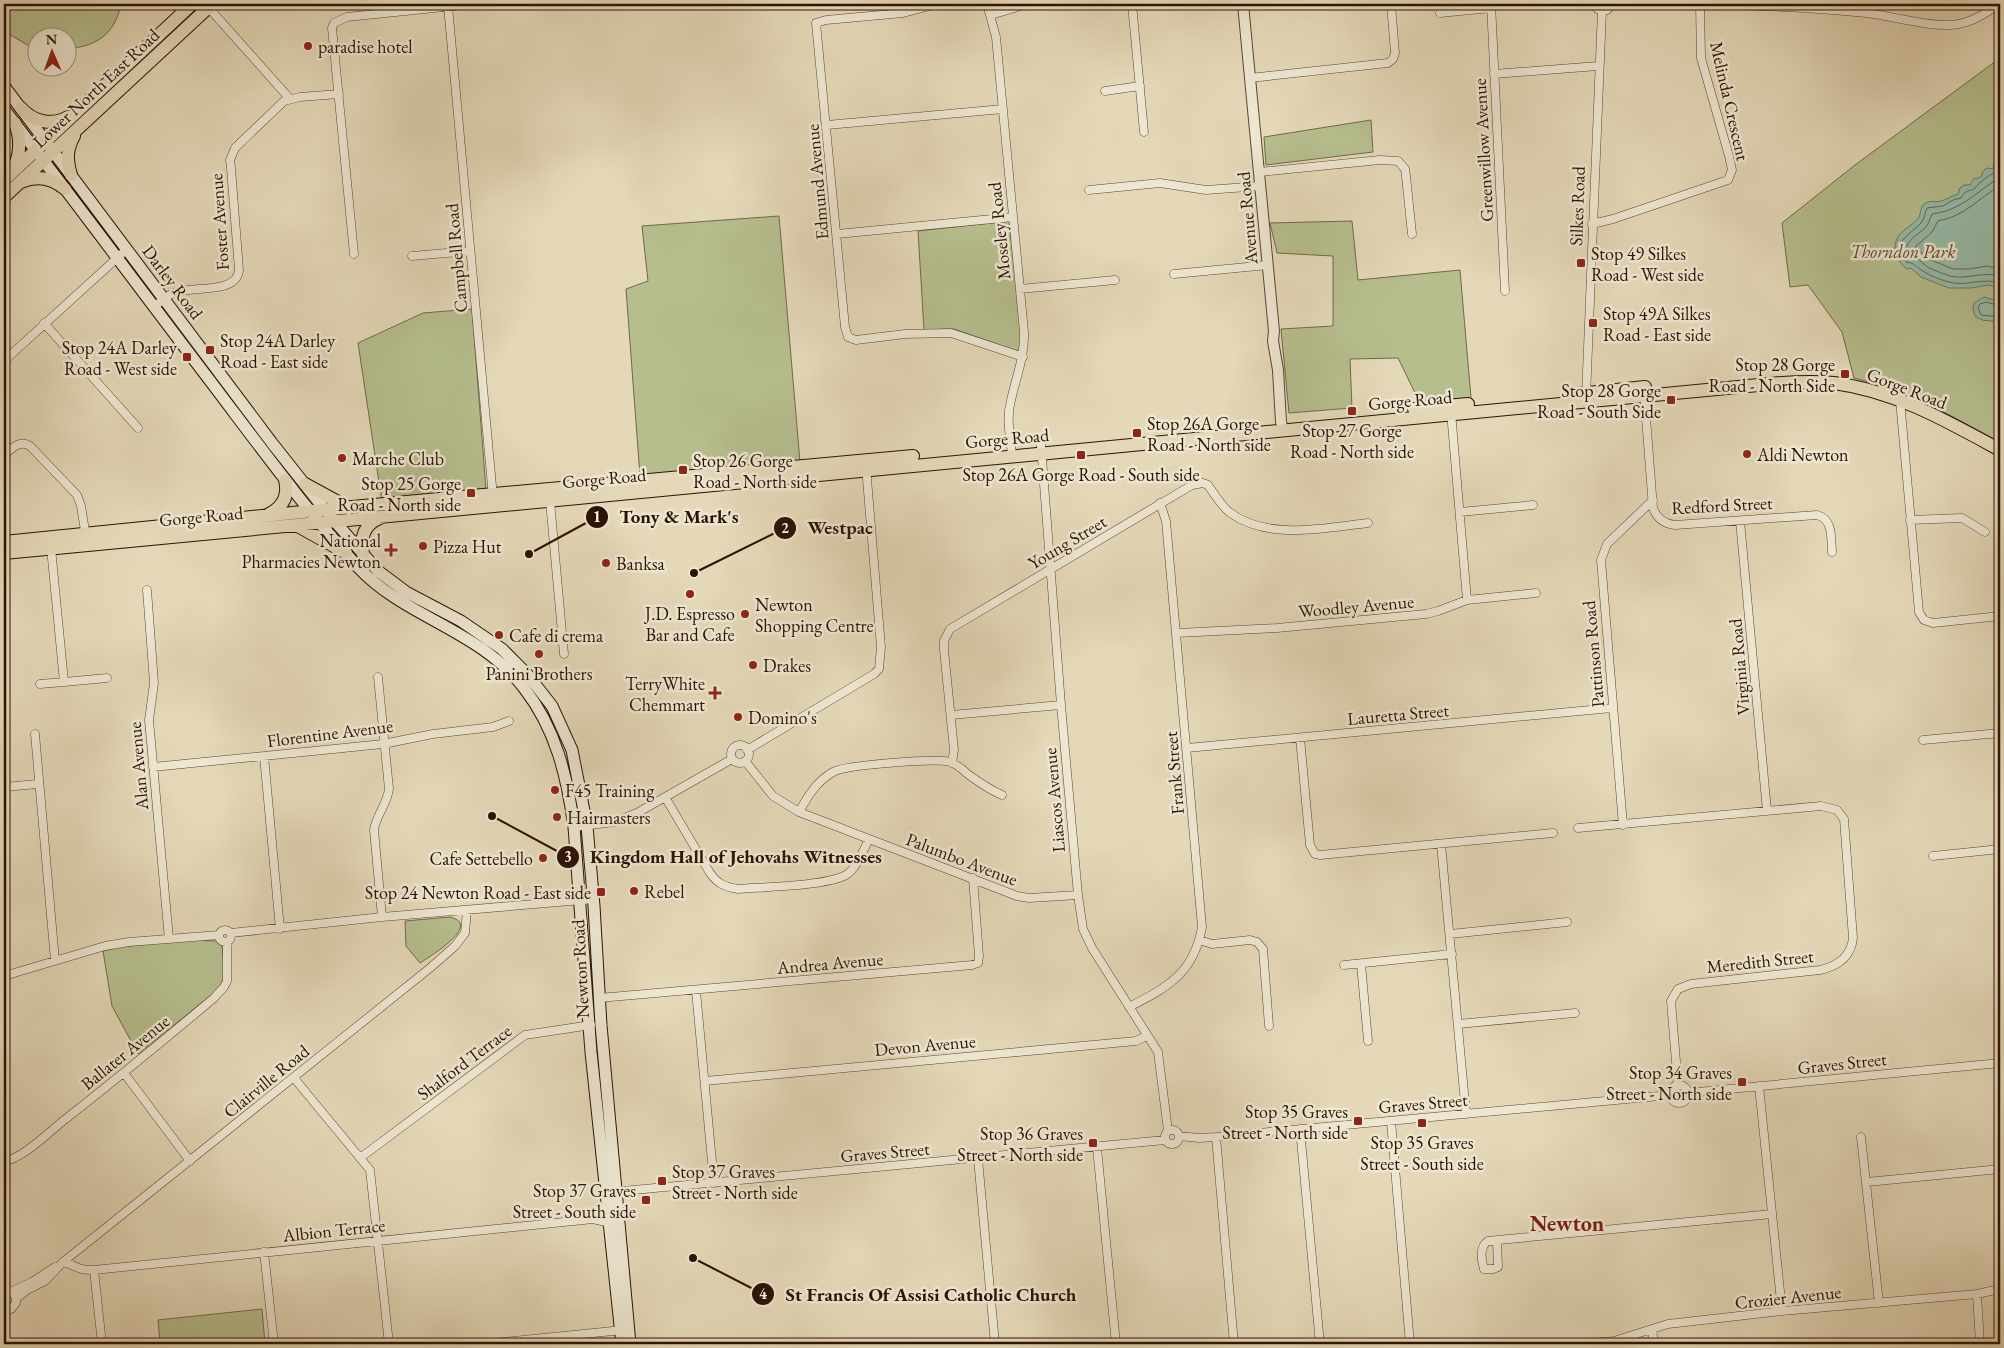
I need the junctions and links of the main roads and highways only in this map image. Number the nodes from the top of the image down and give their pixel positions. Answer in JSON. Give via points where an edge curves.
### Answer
{"nodes":[{"id":1,"x":192,"y":4,"type":"edge"},
{"id":2,"x":210,"y":5,"type":"edge"},
{"id":3,"x":4,"y":86,"type":"edge"},
{"id":4,"x":20,"y":108,"type":"junction"},
{"id":5,"x":4,"y":109,"type":"edge"},
{"id":6,"x":74,"y":113,"type":"junction"},
{"id":7,"x":14,"y":123,"type":"junction"},
{"id":8,"x":77,"y":130,"type":"junction"},
{"id":9,"x":45,"y":141,"type":"junction"},
{"id":10,"x":36,"y":150,"type":"junction"},
{"id":11,"x":53,"y":152,"type":"junction"},
{"id":12,"x":43,"y":161,"type":"junction"},
{"id":13,"x":71,"y":175,"type":"junction"},
{"id":14,"x":11,"y":179,"type":"edge"},
{"id":15,"x":65,"y":189,"type":"junction"},
{"id":16,"x":4,"y":197,"type":"edge"},
{"id":17,"x":1644,"y":391,"type":"junction"},
{"id":18,"x":2000,"y":442,"type":"edge"},
{"id":19,"x":2000,"y":450,"type":"edge"},
{"id":20,"x":865,"y":465,"type":"junction"},
{"id":21,"x":705,"y":475,"type":"junction"},
{"id":22,"x":285,"y":480,"type":"junction"},
{"id":23,"x":624,"y":483,"type":"junction"},
{"id":24,"x":305,"y":484,"type":"junction"},
{"id":25,"x":697,"y":487,"type":"junction"},
{"id":26,"x":637,"y":493,"type":"junction"},
{"id":27,"x":550,"y":496,"type":"junction"},
{"id":28,"x":493,"y":501,"type":"junction"},
{"id":29,"x":349,"y":508,"type":"junction"},
{"id":30,"x":325,"y":510,"type":"junction"},
{"id":31,"x":311,"y":511,"type":"junction"},
{"id":32,"x":264,"y":516,"type":"junction"},
{"id":33,"x":385,"y":517,"type":"junction"},
{"id":34,"x":335,"y":521,"type":"junction"},
{"id":35,"x":320,"y":522,"type":"junction"},
{"id":36,"x":294,"y":525,"type":"junction"},
{"id":37,"x":87,"y":538,"type":"junction"},
{"id":38,"x":4,"y":542,"type":"edge"},
{"id":39,"x":4,"y":553,"type":"edge"},
{"id":40,"x":346,"y":553,"type":"junction"},
{"id":41,"x":363,"y":554,"type":"junction"},
{"id":42,"x":595,"y":1025,"type":"junction"},
{"id":43,"x":612,"y":1192,"type":"junction"},
{"id":44,"x":625,"y":1330,"type":"junction"},
{"id":45,"x":622,"y":1344,"type":"edge"},
{"id":46,"x":630,"y":1344,"type":"edge"}],
"edges":[{"from":1,"to":6,"type":"main road","name":"Lower North East Road"},
{"from":2,"to":8,"type":"main road","name":"Lower North East Road"},
{"from":3,"to":4,"type":"main road","name":"Darley Road"},
{"from":4,"to":6,"type":"main road","via":[[32,118],[46,122],[58,121]]},
{"from":4,"to":9,"type":"main road","name":"Darley Road"},
{"from":5,"to":7,"type":"main road","name":"Darley Road"},
{"from":6,"to":9,"type":"main road","name":"Lower North East Road"},
{"from":7,"to":10,"type":"main road","name":"Darley Road"},
{"from":7,"to":14,"type":"main road","via":[[20,149]]},
{"from":8,"to":11,"type":"main road","name":"Lower North East Road"},
{"from":8,"to":13,"type":"main road","via":[[68,147]]},
{"from":9,"to":10,"type":"main road","name":"Lower North East Road"},
{"from":9,"to":11,"type":"main road","name":"Darley Road"},
{"from":10,"to":12,"type":"main road","name":"Darley Road"},
{"from":10,"to":14,"type":"main road","name":"Lower North East Road"},
{"from":11,"to":12,"type":"main road","name":"Lower North East Road"},
{"from":11,"to":13,"type":"main road","name":"Darley Road"},
{"from":12,"to":14,"type":"main road","name":"Lower North East Road"},
{"from":12,"to":15,"type":"main road","name":"Darley Road"},
{"from":13,"to":24,"type":"main road","name":"Darley Road"},
{"from":14,"to":15,"type":"main road","via":[[42,178]]},
{"from":14,"to":16,"type":"main road","name":"Lower North East Road"},
{"from":15,"to":22,"type":"main road","name":"Darley Road"},
{"from":17,"to":18,"type":"main road","name":"Gorge Road","via":[[1802,374],[1854,378],[1896,389]]},
{"from":17,"to":19,"type":"main road","name":"Gorge Road","via":[[1807,382],[1860,387],[1928,412]]},
{"from":17,"to":20,"type":"main road","name":"Gorge Road"},
{"from":20,"to":21,"type":"main road","name":"Gorge Road"},
{"from":20,"to":25,"type":"main road","name":"Gorge Road"},
{"from":21,"to":23,"type":"main road","name":"Gorge Road"},
{"from":21,"to":25,"type":"main road"},
{"from":22,"to":31,"type":"main road","name":"Darley Road"},
{"from":22,"to":32,"type":"main road","via":[[287,492],[282,504]]},
{"from":23,"to":26,"type":"main road"},
{"from":23,"to":27,"type":"main road","name":"Gorge Road"},
{"from":24,"to":29,"type":"main road"},
{"from":24,"to":30,"type":"main road","name":"Darley Road"},
{"from":25,"to":26,"type":"main road","name":"Gorge Road"},
{"from":26,"to":27,"type":"main road","name":"Gorge Road"},
{"from":27,"to":28,"type":"main road","name":"Gorge Road"},
{"from":28,"to":29,"type":"main road","name":"Gorge Road"},
{"from":28,"to":33,"type":"main road","name":"Gorge Road"},
{"from":29,"to":30,"type":"main road","name":"Gorge Road"},
{"from":30,"to":31,"type":"main road","name":"Gorge Road"},
{"from":30,"to":34,"type":"main road","name":"Darley Road"},
{"from":31,"to":32,"type":"main road","name":"Gorge Road"},
{"from":31,"to":35,"type":"main road","name":"Darley Road"},
{"from":32,"to":37,"type":"main road","name":"Gorge Road"},
{"from":33,"to":34,"type":"main road","name":"Gorge Road"},
{"from":33,"to":41,"type":"main road","via":[[374,521],[365,530]]},
{"from":34,"to":35,"type":"main road","name":"Gorge Road"},
{"from":34,"to":41,"type":"main road","name":"Newton Road"},
{"from":35,"to":36,"type":"main road","name":"Gorge Road"},
{"from":35,"to":40,"type":"main road","name":"Newton Road"},
{"from":36,"to":37,"type":"main road","name":"Gorge Road"},
{"from":36,"to":40,"type":"main road"},
{"from":37,"to":38,"type":"main road","name":"Gorge Road"},
{"from":37,"to":39,"type":"main road","name":"Gorge Road","via":[[52,548]]},
{"from":40,"to":42,"type":"main road","name":"Newton Road","via":[[382,590],[473,643],[505,667],[539,710],[555,742],[569,792]]},
{"from":41,"to":42,"type":"main road","name":"Newton Road","via":[[406,592],[461,620],[502,649],[552,706],[572,750],[587,826],[600,998]]},
{"from":42,"to":43,"type":"main road","name":"Newton Road"},
{"from":43,"to":44,"type":"main road","name":"Newton Road"},
{"from":43,"to":44,"type":"main road","name":"Newton Road","via":[[610,1223]]},
{"from":44,"to":45,"type":"main road","name":"Newton Road"},
{"from":44,"to":46,"type":"main road","name":"Newton Road"}]}
